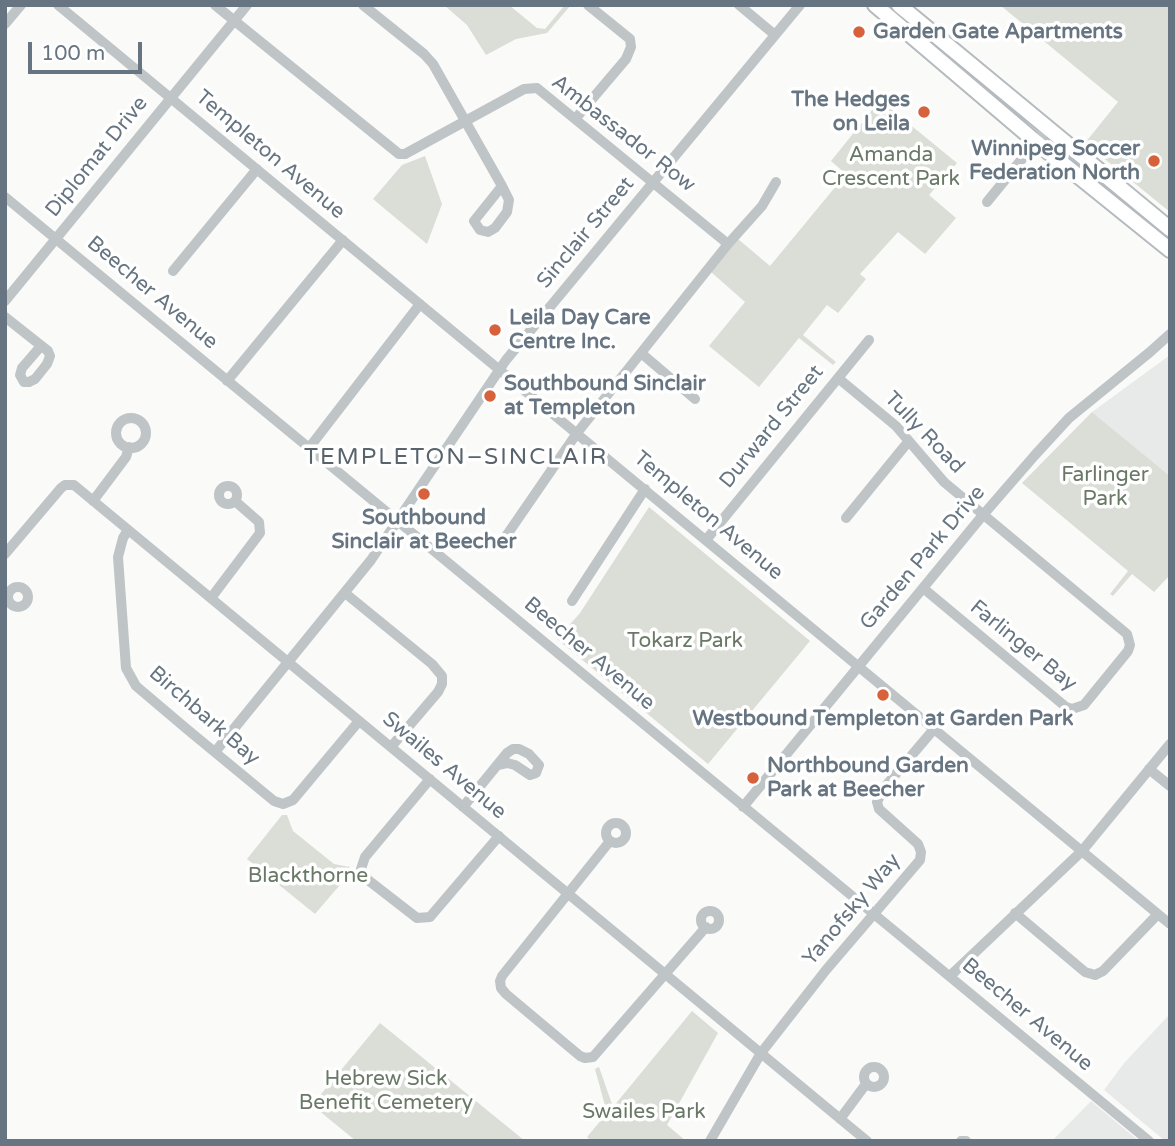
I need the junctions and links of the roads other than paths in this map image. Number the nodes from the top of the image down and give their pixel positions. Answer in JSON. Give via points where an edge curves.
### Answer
{"nodes":[{"id":1,"x":21,"y":5,"type":"edge"},
{"id":2,"x":58,"y":5,"type":"edge"},
{"id":3,"x":215,"y":5,"type":"edge"},
{"id":4,"x":247,"y":5,"type":"edge"},
{"id":5,"x":363,"y":5,"type":"edge"},
{"id":6,"x":588,"y":5,"type":"edge"},
{"id":7,"x":739,"y":5,"type":"edge"},
{"id":8,"x":800,"y":5,"type":"edge"},
{"id":9,"x":875,"y":5,"type":"edge"},
{"id":10,"x":899,"y":5,"type":"edge"},
{"id":11,"x":235,"y":22,"type":"junction"},
{"id":12,"x":5,"y":24,"type":"edge"},
{"id":13,"x":775,"y":35,"type":"junction"},
{"id":14,"x":170,"y":98,"type":"junction"},
{"id":15,"x":576,"y":118,"type":"junction"},
{"id":16,"x":465,"y":120,"type":"junction"},
{"id":17,"x":1048,"y":127,"type":"junction"},
{"id":18,"x":1036,"y":142,"type":"junction"},
{"id":19,"x":257,"y":169,"type":"junction"},
{"id":20,"x":776,"y":181,"type":"dead end"},
{"id":21,"x":653,"y":182,"type":"junction"},
{"id":22,"x":502,"y":186,"type":"dead end"},
{"id":23,"x":5,"y":197,"type":"edge"},
{"id":24,"x":987,"y":202,"type":"dead end"},
{"id":25,"x":1170,"y":229,"type":"edge"},
{"id":26,"x":55,"y":239,"type":"junction"},
{"id":27,"x":343,"y":240,"type":"junction"},
{"id":28,"x":728,"y":244,"type":"junction"},
{"id":29,"x":1170,"y":250,"type":"edge"},
{"id":30,"x":173,"y":271,"type":"dead end"},
{"id":31,"x":5,"y":301,"type":"edge"},
{"id":32,"x":420,"y":304,"type":"junction"},
{"id":33,"x":5,"y":317,"type":"edge"},
{"id":34,"x":1170,"y":334,"type":"edge"},
{"id":35,"x":869,"y":340,"type":"dead end"},
{"id":36,"x":1170,"y":345,"type":"edge"},
{"id":37,"x":41,"y":346,"type":"dead end"},
{"id":38,"x":1150,"y":352,"type":"junction"},
{"id":39,"x":641,"y":353,"type":"junction"},
{"id":40,"x":499,"y":369,"type":"junction"},
{"id":41,"x":838,"y":378,"type":"junction"},
{"id":42,"x":228,"y":381,"type":"junction"},
{"id":43,"x":695,"y":399,"type":"dead end"},
{"id":44,"x":577,"y":433,"type":"junction"},
{"id":45,"x":908,"y":442,"type":"junction"},
{"id":46,"x":129,"y":447,"type":"dead end"},
{"id":47,"x":309,"y":448,"type":"junction"},
{"id":48,"x":645,"y":489,"type":"junction"},
{"id":49,"x":93,"y":501,"type":"junction"},
{"id":50,"x":235,"y":501,"type":"dead end"},
{"id":51,"x":983,"y":515,"type":"junction"},
{"id":52,"x":846,"y":518,"type":"dead end"},
{"id":53,"x":398,"y":522,"type":"junction"},
{"id":54,"x":128,"y":530,"type":"junction"},
{"id":55,"x":706,"y":540,"type":"junction"},
{"id":56,"x":502,"y":542,"type":"dead end"},
{"id":57,"x":5,"y":554,"type":"edge"},
{"id":58,"x":923,"y":588,"type":"junction"},
{"id":59,"x":345,"y":593,"type":"junction"},
{"id":60,"x":211,"y":598,"type":"junction"},
{"id":61,"x":572,"y":601,"type":"dead end"},
{"id":62,"x":288,"y":662,"type":"junction"},
{"id":63,"x":859,"y":666,"type":"junction"},
{"id":64,"x":359,"y":720,"type":"junction"},
{"id":65,"x":934,"y":729,"type":"junction"},
{"id":66,"x":1170,"y":744,"type":"edge"},
{"id":67,"x":391,"y":747,"type":"junction"},
{"id":68,"x":215,"y":752,"type":"junction"},
{"id":69,"x":498,"y":765,"type":"dead end"},
{"id":70,"x":1149,"y":769,"type":"junction"},
{"id":71,"x":430,"y":779,"type":"junction"},
{"id":72,"x":1170,"y":786,"type":"edge"},
{"id":73,"x":463,"y":807,"type":"junction"},
{"id":74,"x":743,"y":807,"type":"junction"},
{"id":75,"x":499,"y":836,"type":"junction"},
{"id":76,"x":610,"y":841,"type":"dead end"},
{"id":77,"x":1082,"y":851,"type":"junction"},
{"id":78,"x":568,"y":894,"type":"junction"},
{"id":79,"x":874,"y":914,"type":"junction"},
{"id":80,"x":1015,"y":914,"type":"junction"},
{"id":81,"x":1158,"y":914,"type":"junction"},
{"id":82,"x":1170,"y":924,"type":"edge"},
{"id":83,"x":705,"y":927,"type":"dead end"},
{"id":84,"x":665,"y":974,"type":"junction"},
{"id":85,"x":950,"y":976,"type":"junction"},
{"id":86,"x":761,"y":1053,"type":"junction"},
{"id":87,"x":866,"y":1084,"type":"dead end"},
{"id":88,"x":840,"y":1119,"type":"junction"},
{"id":89,"x":710,"y":1141,"type":"edge"},
{"id":90,"x":867,"y":1141,"type":"edge"},
{"id":91,"x":1149,"y":1141,"type":"edge"}],
"edges":[{"from":1,"to":12,"type":"street"},
{"from":2,"to":14,"type":"street","name":"Templeton Avenue"},
{"from":3,"to":11,"type":"street","name":"Ambassador Row"},
{"from":4,"to":11,"type":"street","name":"Diplomat Drive"},
{"from":5,"to":16,"type":"street","via":[[433,64]]},
{"from":6,"to":15,"type":"street","via":[[630,40],[631,47]]},
{"from":7,"to":13,"type":"street"},
{"from":8,"to":13,"type":"street","name":"Sinclair Street"},
{"from":9,"to":18,"type":"main road"},
{"from":10,"to":17,"type":"main road"},
{"from":11,"to":14,"type":"street","name":"Diplomat Drive"},
{"from":11,"to":16,"type":"street","name":"Ambassador Row","via":[[399,154]]},
{"from":13,"to":21,"type":"street","name":"Sinclair Street"},
{"from":14,"to":19,"type":"street","name":"Templeton Avenue"},
{"from":14,"to":26,"type":"street","name":"Diplomat Drive"},
{"from":15,"to":16,"type":"street","name":"Ambassador Row","via":[[542,91],[531,88]]},
{"from":15,"to":21,"type":"street","name":"Ambassador Row"},
{"from":16,"to":22,"type":"street"},
{"from":17,"to":18,"type":"street"},
{"from":17,"to":25,"type":"main road"},
{"from":18,"to":24,"type":"street"},
{"from":18,"to":29,"type":"main road"},
{"from":19,"to":27,"type":"street","name":"Templeton Avenue"},
{"from":19,"to":30,"type":"street"},
{"from":20,"to":28,"type":"street","via":[[762,206]]},
{"from":21,"to":28,"type":"street","name":"Ambassador Row"},
{"from":21,"to":40,"type":"street","name":"Sinclair Street"},
{"from":23,"to":26,"type":"street","name":"Beecher Avenue"},
{"from":26,"to":31,"type":"street","name":"Diplomat Drive"},
{"from":26,"to":42,"type":"street","name":"Beecher Avenue"},
{"from":27,"to":32,"type":"street","name":"Templeton Avenue"},
{"from":27,"to":42,"type":"street"},
{"from":28,"to":39,"type":"street"},
{"from":32,"to":40,"type":"street","name":"Templeton Avenue"},
{"from":32,"to":47,"type":"street"},
{"from":33,"to":37,"type":"street"},
{"from":34,"to":38,"type":"street","name":"Garden Park Drive"},
{"from":35,"to":41,"type":"street","name":"Durward Street"},
{"from":36,"to":38,"type":"street","name":"Garden Park Drive"},
{"from":38,"to":51,"type":"street","name":"Garden Park Drive","via":[[1069,418]]},
{"from":39,"to":43,"type":"street"},
{"from":39,"to":44,"type":"street"},
{"from":40,"to":44,"type":"street","name":"Templeton Avenue"},
{"from":40,"to":53,"type":"street","name":"Sinclair Street"},
{"from":41,"to":45,"type":"street","name":"Tully Road","via":[[896,426]]},
{"from":41,"to":55,"type":"street","name":"Durward Street"},
{"from":42,"to":47,"type":"street","name":"Beecher Avenue"},
{"from":44,"to":48,"type":"street","name":"Templeton Avenue"},
{"from":44,"to":56,"type":"street"},
{"from":45,"to":51,"type":"street","name":"Tully Road","via":[[944,482]]},
{"from":45,"to":52,"type":"street"},
{"from":46,"to":49,"type":"street"},
{"from":47,"to":53,"type":"street","name":"Beecher Avenue"},
{"from":48,"to":55,"type":"street","name":"Templeton Avenue"},
{"from":48,"to":61,"type":"street"},
{"from":49,"to":54,"type":"street","name":"Swailes Avenue"},
{"from":49,"to":57,"type":"street","name":"Swailes Avenue","via":[[74,485],[65,485]]},
{"from":50,"to":60,"type":"street","via":[[259,522],[260,533]]},
{"from":51,"to":58,"type":"street","name":"Garden Park Drive"},
{"from":51,"to":58,"type":"street","name":"Farlinger Bay","via":[[1127,634],[1128,651],[1102,684],[1084,705],[1066,707]]},
{"from":53,"to":59,"type":"street","name":"Sinclair Street"},
{"from":53,"to":74,"type":"street","name":"Beecher Avenue"},
{"from":54,"to":60,"type":"street","name":"Swailes Avenue"},
{"from":54,"to":68,"type":"street","name":"Birchbark Bay","via":[[118,556],[125,668],[136,687]]},
{"from":55,"to":63,"type":"street","name":"Templeton Avenue"},
{"from":58,"to":63,"type":"street","name":"Garden Park Drive"},
{"from":59,"to":62,"type":"street","name":"Sinclair Street"},
{"from":59,"to":67,"type":"street","via":[[442,676],[438,692]]},
{"from":60,"to":62,"type":"street","name":"Swailes Avenue"},
{"from":62,"to":64,"type":"street","name":"Swailes Avenue"},
{"from":62,"to":68,"type":"street","name":"Sinclair Street"},
{"from":63,"to":65,"type":"street","name":"Templeton Avenue"},
{"from":63,"to":74,"type":"street","name":"Garden Park Drive"},
{"from":64,"to":67,"type":"street","name":"Swailes Avenue"},
{"from":64,"to":68,"type":"street","name":"Birchbark Bay","via":[[284,804],[274,801]]},
{"from":65,"to":77,"type":"street","name":"Templeton Avenue"},
{"from":65,"to":79,"type":"street","name":"Yanofsky Way","via":[[879,795],[879,809],[921,852],[920,860]]},
{"from":66,"to":70,"type":"street"},
{"from":67,"to":71,"type":"street","name":"Swailes Avenue"},
{"from":69,"to":73,"type":"street"},
{"from":70,"to":72,"type":"street"},
{"from":70,"to":77,"type":"street"},
{"from":71,"to":73,"type":"street","name":"Swailes Avenue"},
{"from":71,"to":75,"type":"street","via":[[365,857],[361,869],[368,880],[417,918],[430,917]]},
{"from":73,"to":75,"type":"street","name":"Swailes Avenue"},
{"from":74,"to":79,"type":"street","name":"Beecher Avenue"},
{"from":75,"to":78,"type":"street","name":"Swailes Avenue"},
{"from":76,"to":78,"type":"street"},
{"from":77,"to":80,"type":"street"},
{"from":77,"to":81,"type":"street","name":"Templeton Avenue"},
{"from":78,"to":84,"type":"street","name":"Swailes Avenue"},
{"from":78,"to":84,"type":"street","via":[[502,976],[506,995],[585,1058],[598,1053]]},
{"from":79,"to":85,"type":"street","name":"Beecher Avenue"},
{"from":79,"to":86,"type":"street","name":"Yanofsky Way"},
{"from":80,"to":81,"type":"street","via":[[1085,972],[1095,975]]},
{"from":80,"to":85,"type":"street"},
{"from":81,"to":82,"type":"street","name":"Templeton Avenue"},
{"from":83,"to":84,"type":"street"},
{"from":84,"to":86,"type":"street","name":"Swailes Avenue"},
{"from":85,"to":91,"type":"street","name":"Beecher Avenue"},
{"from":86,"to":88,"type":"street","name":"Swailes Avenue"},
{"from":86,"to":89,"type":"street","name":"Yanofsky Way"},
{"from":87,"to":88,"type":"street"},
{"from":88,"to":90,"type":"street","name":"Swailes Avenue"}]}
